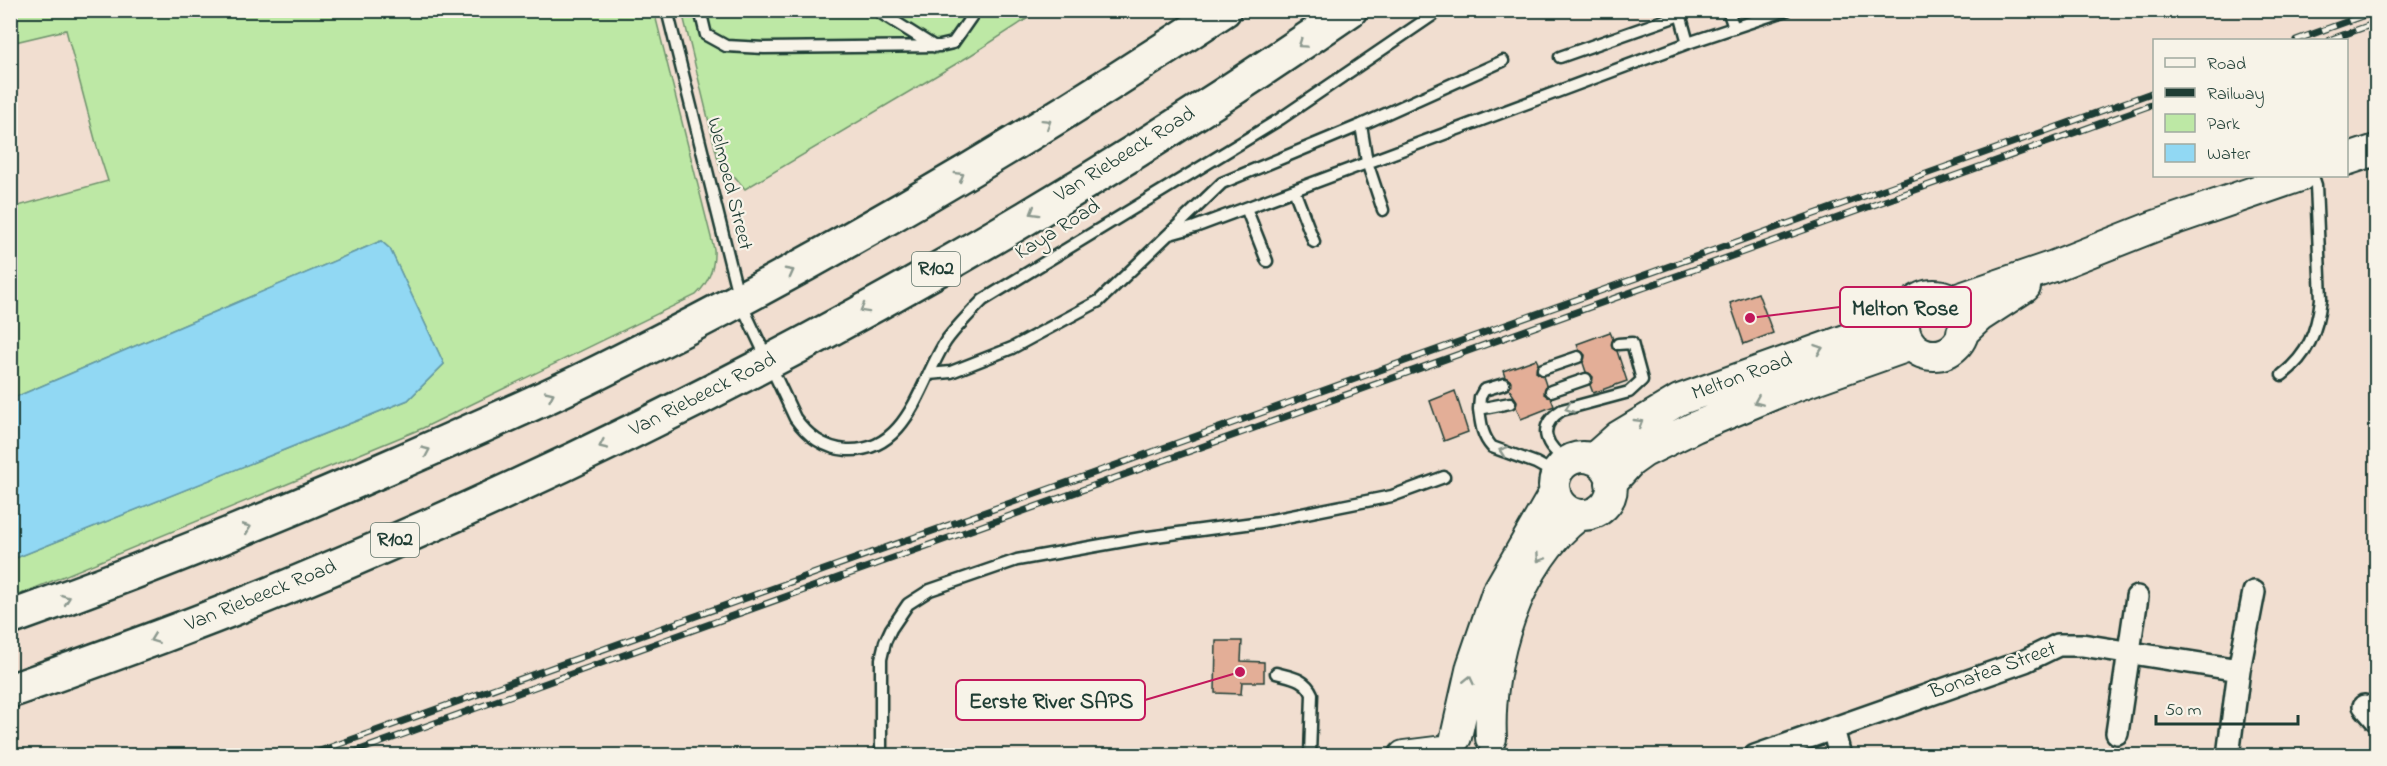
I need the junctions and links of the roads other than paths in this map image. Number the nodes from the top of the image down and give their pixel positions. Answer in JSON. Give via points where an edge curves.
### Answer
{"nodes":[{"id":1,"x":667,"y":10,"type":"edge"},
{"id":2,"x":700,"y":10,"type":"edge"},
{"id":3,"x":876,"y":10,"type":"edge"},
{"id":4,"x":976,"y":10,"type":"edge"},
{"id":5,"x":1224,"y":10,"type":"edge"},
{"id":6,"x":1350,"y":10,"type":"edge"},
{"id":7,"x":1440,"y":10,"type":"edge"},
{"id":8,"x":1728,"y":10,"type":"edge"},
{"id":9,"x":1784,"y":11,"type":"edge"},
{"id":10,"x":1679,"y":13,"type":"edge"},
{"id":11,"x":1734,"y":28,"type":"junction"},
{"id":12,"x":1688,"y":43,"type":"junction"},
{"id":13,"x":936,"y":47,"type":"junction"},
{"id":14,"x":1560,"y":57,"type":"dead end"},
{"id":15,"x":1503,"y":61,"type":"dead end"},
{"id":16,"x":1361,"y":125,"type":"junction"},
{"id":17,"x":2376,"y":150,"type":"edge"},
{"id":18,"x":2348,"y":159,"type":"edge"},
{"id":19,"x":1367,"y":162,"type":"junction"},
{"id":20,"x":2297,"y":177,"type":"edge"},
{"id":21,"x":2313,"y":177,"type":"edge"},
{"id":22,"x":1294,"y":190,"type":"junction"},
{"id":23,"x":1246,"y":208,"type":"junction"},
{"id":24,"x":1383,"y":210,"type":"dead end"},
{"id":25,"x":1170,"y":234,"type":"junction"},
{"id":26,"x":1314,"y":242,"type":"dead end"},
{"id":27,"x":1267,"y":261,"type":"dead end"},
{"id":28,"x":2054,"y":266,"type":"junction"},
{"id":29,"x":739,"y":299,"type":"junction"},
{"id":30,"x":1952,"y":301,"type":"junction"},
{"id":31,"x":1908,"y":332,"type":"junction"},
{"id":32,"x":1962,"y":333,"type":"junction"},
{"id":33,"x":1618,"y":344,"type":"dead end"},
{"id":34,"x":1578,"y":357,"type":"dead end"},
{"id":35,"x":767,"y":362,"type":"junction"},
{"id":36,"x":1637,"y":362,"type":"junction"},
{"id":37,"x":1624,"y":365,"type":"dead end"},
{"id":38,"x":1543,"y":369,"type":"dead end"},
{"id":39,"x":929,"y":374,"type":"junction"},
{"id":40,"x":2282,"y":375,"type":"dead end"},
{"id":41,"x":1586,"y":379,"type":"dead end"},
{"id":42,"x":1504,"y":384,"type":"dead end"},
{"id":43,"x":1551,"y":391,"type":"dead end"},
{"id":44,"x":1510,"y":403,"type":"dead end"},
{"id":45,"x":1479,"y":409,"type":"junction"},
{"id":46,"x":1568,"y":471,"type":"junction"},
{"id":47,"x":1444,"y":477,"type":"dead end"},
{"id":48,"x":1611,"y":483,"type":"junction"},
{"id":49,"x":1579,"y":514,"type":"junction"},
{"id":50,"x":2254,"y":592,"type":"dead end"},
{"id":51,"x":2137,"y":597,"type":"dead end"},
{"id":52,"x":10,"y":618,"type":"edge"},
{"id":53,"x":2130,"y":652,"type":"junction"},
{"id":54,"x":2239,"y":670,"type":"junction"},
{"id":55,"x":1276,"y":673,"type":"dead end"},
{"id":56,"x":10,"y":691,"type":"edge"},
{"id":57,"x":1833,"y":728,"type":"junction"},
{"id":58,"x":2117,"y":733,"type":"dead end"},
{"id":59,"x":1496,"y":747,"type":"edge"},
{"id":60,"x":1447,"y":748,"type":"edge"},
{"id":61,"x":881,"y":756,"type":"edge"},
{"id":62,"x":1310,"y":756,"type":"edge"},
{"id":63,"x":1404,"y":756,"type":"edge"},
{"id":64,"x":1755,"y":756,"type":"edge"},
{"id":65,"x":1840,"y":756,"type":"edge"},
{"id":66,"x":2228,"y":756,"type":"edge"}],
"edges":[{"from":1,"to":29,"type":"lane","name":"Welmoed Street"},
{"from":2,"to":13,"type":"lane","via":[[706,34],[726,46]]},
{"from":3,"to":13,"type":"lane"},
{"from":4,"to":13,"type":"lane","via":[[953,43]]},
{"from":29,"to":5,"type":"main road","one_way":true,"via":[[944,186]]},
{"from":6,"to":35,"type":"main road","name":"Van Riebeeck Road","number":"R102","one_way":true,"via":[[1102,171]]},
{"from":7,"to":39,"type":"lane","name":"Kaya Road","via":[[1280,119],[983,300],[956,327]]},
{"from":8,"to":11,"type":"lane"},
{"from":9,"to":11,"type":"lane"},
{"from":10,"to":12,"type":"lane"},
{"from":10,"to":14,"type":"lane"},
{"from":11,"to":12,"type":"lane"},
{"from":12,"to":19,"type":"lane"},
{"from":15,"to":16,"type":"lane"},
{"from":16,"to":19,"type":"lane"},
{"from":16,"to":25,"type":"lane","via":[[1222,183]]},
{"from":17,"to":18,"type":"street"},
{"from":19,"to":22,"type":"lane"},
{"from":19,"to":24,"type":"lane"},
{"from":20,"to":28,"type":"street"},
{"from":21,"to":40,"type":"lane","via":[[2321,299],[2318,318],[2305,353]]},
{"from":22,"to":23,"type":"lane"},
{"from":22,"to":26,"type":"lane"},
{"from":23,"to":25,"type":"lane"},
{"from":23,"to":27,"type":"lane"},
{"from":25,"to":39,"type":"lane","via":[[1099,301],[1012,348],[951,372]]},
{"from":28,"to":30,"type":"street"},
{"from":28,"to":32,"type":"street"},
{"from":29,"to":35,"type":"lane","name":"Welmoed Street"},
{"from":52,"to":29,"type":"main road","one_way":true,"via":[[258,524],[608,368]]},
{"from":30,"to":31,"type":"street","via":[[1937,295],[1924,296],[1910,307]]},
{"from":30,"to":32,"type":"street","via":[[1962,315]]},
{"from":31,"to":32,"type":"street","via":[[1928,354],[1952,349]]},
{"from":46,"to":31,"type":"street","name":"Melton Road","one_way":true,"via":[[1679,400]]},
{"from":31,"to":48,"type":"street","name":"Melton Road","one_way":true,"via":[[1644,452]]},
{"from":33,"to":36,"type":"lane","via":[[1632,343]]},
{"from":34,"to":38,"type":"lane"},
{"from":35,"to":39,"type":"lane","name":"Kaya Road","via":[[807,435],[841,449],[878,445],[897,432]]},
{"from":35,"to":56,"type":"main road","name":"Van Riebeeck Road","number":"R102","one_way":true,"via":[[583,455],[345,562]]},
{"from":36,"to":37,"type":"lane"},
{"from":36,"to":46,"type":"lane","one_way":true,"via":[[1641,380],[1635,388],[1562,410],[1549,421],[1549,445]]},
{"from":41,"to":43,"type":"lane"},
{"from":42,"to":45,"type":"lane","via":[[1484,390]]},
{"from":44,"to":45,"type":"lane"},
{"from":46,"to":45,"type":"lane","one_way":true,"via":[[1492,447],[1482,433]]},
{"from":46,"to":48,"type":"street","via":[[1602,464]]},
{"from":46,"to":49,"type":"street","via":[[1563,507]]},
{"from":60,"to":46,"type":"street","name":"Melton Road","one_way":true,"via":[[1497,593]]},
{"from":47,"to":61,"type":"lane","via":[[1392,496],[1261,522],[1017,560],[930,590],[909,604],[885,642],[881,658]]},
{"from":48,"to":49,"type":"street","via":[[1603,507]]},
{"from":49,"to":59,"type":"street","one_way":true,"via":[[1557,534],[1538,560],[1508,621],[1490,705]]},
{"from":50,"to":54,"type":"street"},
{"from":51,"to":53,"type":"street"},
{"from":53,"to":54,"type":"street","name":"Bonatea Street"},
{"from":53,"to":57,"type":"street","name":"Bonatea Street","via":[[2058,645],[2025,661]]},
{"from":53,"to":58,"type":"street"},
{"from":54,"to":66,"type":"street"},
{"from":55,"to":62,"type":"lane","via":[[1302,681],[1312,694]]},
{"from":57,"to":64,"type":"street","name":"Bonatea Street"},
{"from":57,"to":65,"type":"street"},
{"from":59,"to":60,"type":"street","via":[[1473,732]]},
{"from":60,"to":63,"type":"street"}]}
